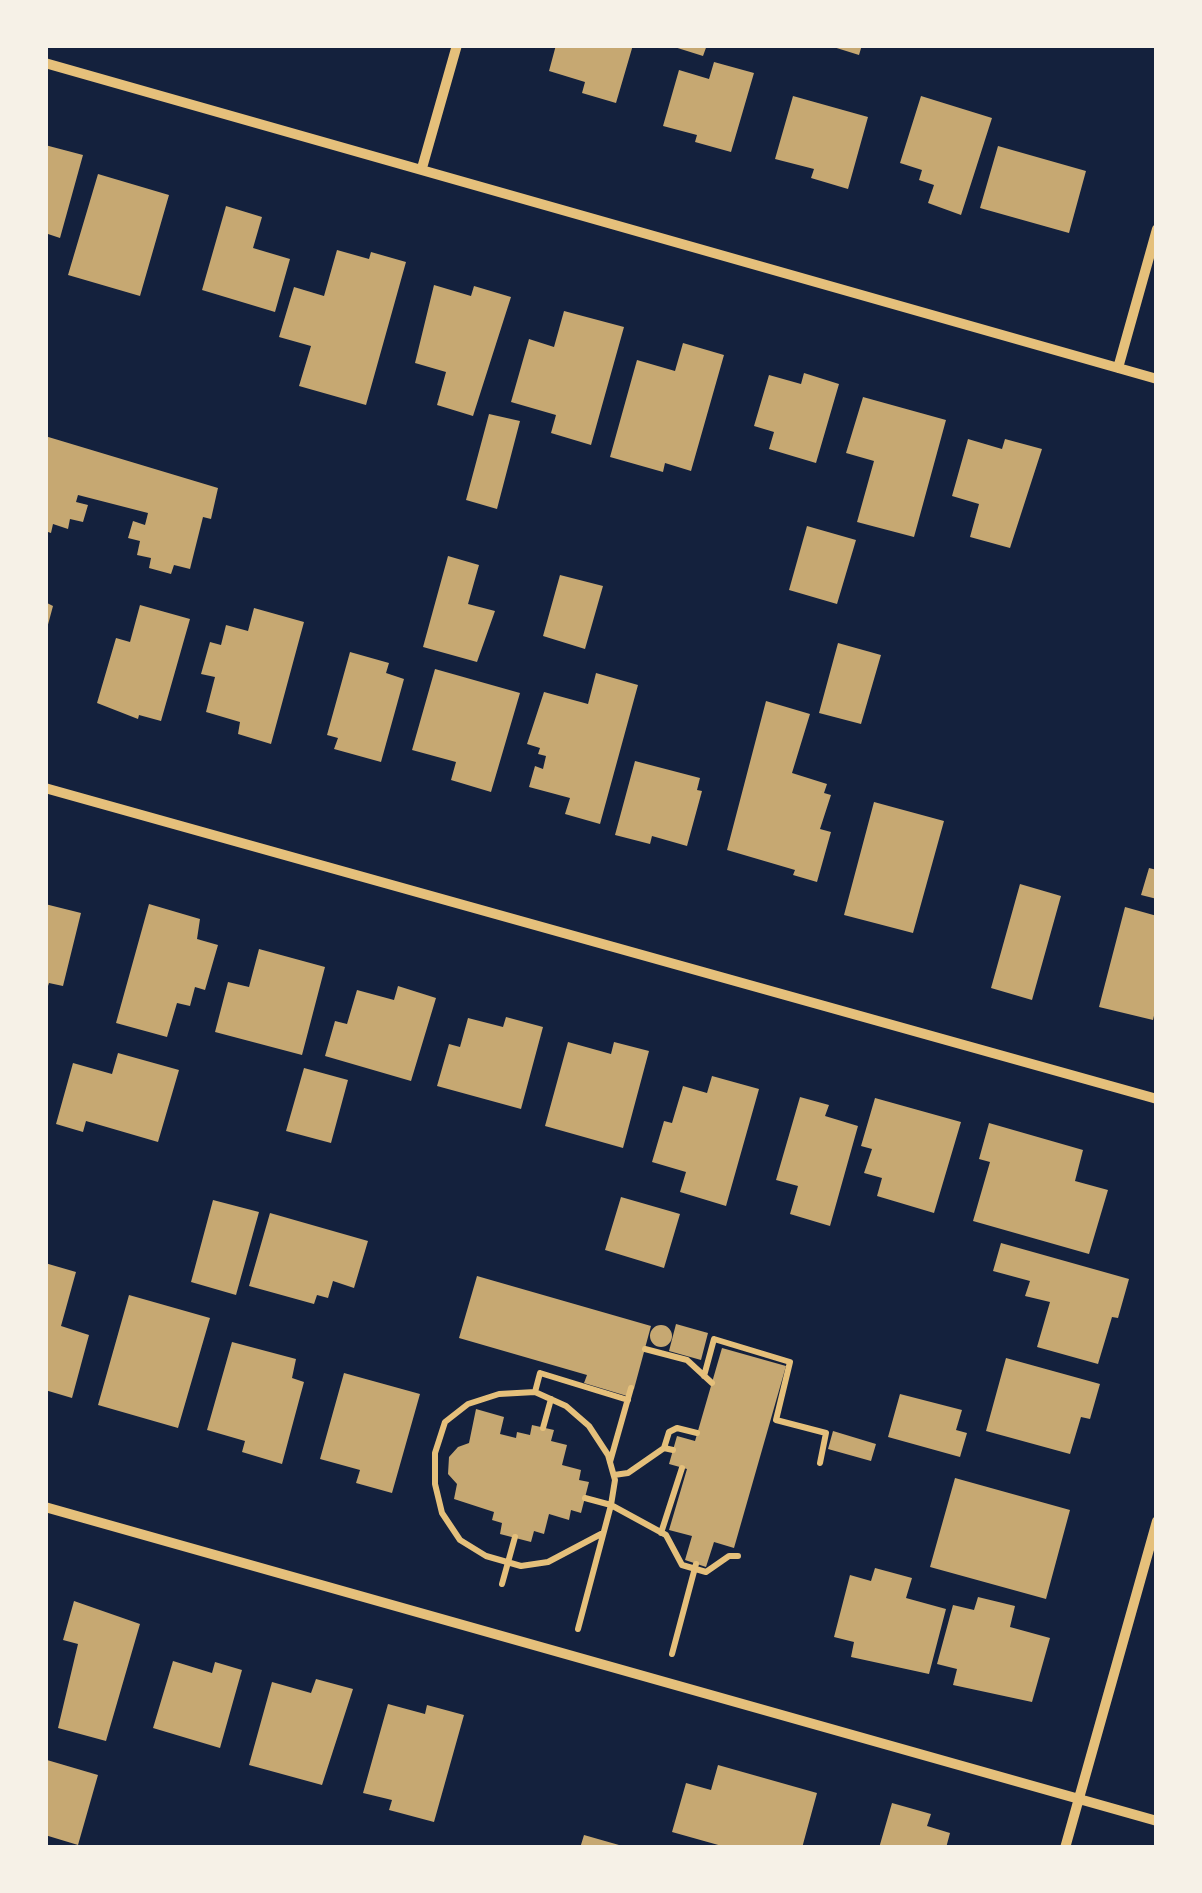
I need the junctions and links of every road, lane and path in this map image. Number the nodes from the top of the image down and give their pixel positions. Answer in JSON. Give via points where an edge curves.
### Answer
{"nodes":[{"id":1,"x":457,"y":45,"type":"edge"},
{"id":2,"x":45,"y":63,"type":"edge"},
{"id":3,"x":422,"y":168,"type":"junction"},
{"id":4,"x":1157,"y":229,"type":"edge"},
{"id":5,"x":1118,"y":368,"type":"junction"},
{"id":6,"x":1157,"y":379,"type":"edge"},
{"id":7,"x":45,"y":788,"type":"edge"},
{"id":8,"x":1157,"y":1099,"type":"edge"},
{"id":9,"x":645,"y":1349,"type":"dead end"},
{"id":10,"x":704,"y":1376,"type":"junction"},
{"id":11,"x":712,"y":1383,"type":"dead end"},
{"id":12,"x":631,"y":1388,"type":"dead end"},
{"id":13,"x":536,"y":1392,"type":"junction"},
{"id":14,"x":550,"y":1399,"type":"junction"},
{"id":15,"x":628,"y":1400,"type":"junction"},
{"id":16,"x":543,"y":1428,"type":"dead end"},
{"id":17,"x":697,"y":1433,"type":"dead end"},
{"id":18,"x":820,"y":1463,"type":"dead end"},
{"id":19,"x":610,"y":1464,"type":"junction"},
{"id":20,"x":682,"y":1468,"type":"dead end"},
{"id":21,"x":613,"y":1475,"type":"junction"},
{"id":22,"x":585,"y":1498,"type":"dead end"},
{"id":23,"x":611,"y":1505,"type":"junction"},
{"id":24,"x":45,"y":1507,"type":"edge"},
{"id":25,"x":1157,"y":1520,"type":"edge"},
{"id":26,"x":662,"y":1533,"type":"junction"},
{"id":27,"x":602,"y":1534,"type":"junction"},
{"id":28,"x":514,"y":1537,"type":"dead end"},
{"id":29,"x":738,"y":1556,"type":"dead end"},
{"id":30,"x":508,"y":1564,"type":"junction"},
{"id":31,"x":695,"y":1567,"type":"junction"},
{"id":32,"x":502,"y":1584,"type":"dead end"},
{"id":33,"x":571,"y":1655,"type":"junction"},
{"id":34,"x":665,"y":1682,"type":"junction"},
{"id":35,"x":1079,"y":1799,"type":"junction"},
{"id":36,"x":1157,"y":1822,"type":"edge"},
{"id":37,"x":1065,"y":1848,"type":"edge"}],
"edges":[{"from":1,"to":3,"type":"street"},
{"from":2,"to":3,"type":"street"},
{"from":3,"to":5,"type":"street"},
{"from":4,"to":5,"type":"street"},
{"from":5,"to":6,"type":"street"},
{"from":7,"to":8,"type":"street"},
{"from":9,"to":10,"type":"path","via":[[691,1360]]},
{"from":10,"to":11,"type":"path"},
{"from":10,"to":18,"type":"path","via":[[714,1339],[790,1362],[776,1420],[826,1433]]},
{"from":12,"to":15,"type":"path"},
{"from":13,"to":14,"type":"path"},
{"from":13,"to":15,"type":"path","via":[[540,1373]]},
{"from":13,"to":30,"type":"path","via":[[468,1404],[445,1422],[434,1452],[442,1513],[460,1540]]},
{"from":14,"to":16,"type":"path"},
{"from":14,"to":19,"type":"path","via":[[589,1426]]},
{"from":15,"to":19,"type":"path"},
{"from":17,"to":21,"type":"path","via":[[677,1428],[670,1432],[669,1449]]},
{"from":19,"to":21,"type":"path"},
{"from":20,"to":26,"type":"path"},
{"from":21,"to":23,"type":"path"},
{"from":22,"to":23,"type":"path"},
{"from":23,"to":26,"type":"path"},
{"from":23,"to":27,"type":"path"},
{"from":24,"to":33,"type":"street"},
{"from":25,"to":35,"type":"street"},
{"from":26,"to":31,"type":"path","via":[[682,1565]]},
{"from":27,"to":30,"type":"path","via":[[548,1562]]},
{"from":27,"to":33,"type":"path"},
{"from":28,"to":30,"type":"path"},
{"from":29,"to":31,"type":"path","via":[[706,1572]]},
{"from":30,"to":32,"type":"path"},
{"from":31,"to":34,"type":"path"},
{"from":33,"to":34,"type":"street"},
{"from":34,"to":35,"type":"street"},
{"from":35,"to":36,"type":"street"},
{"from":35,"to":37,"type":"street"}]}
